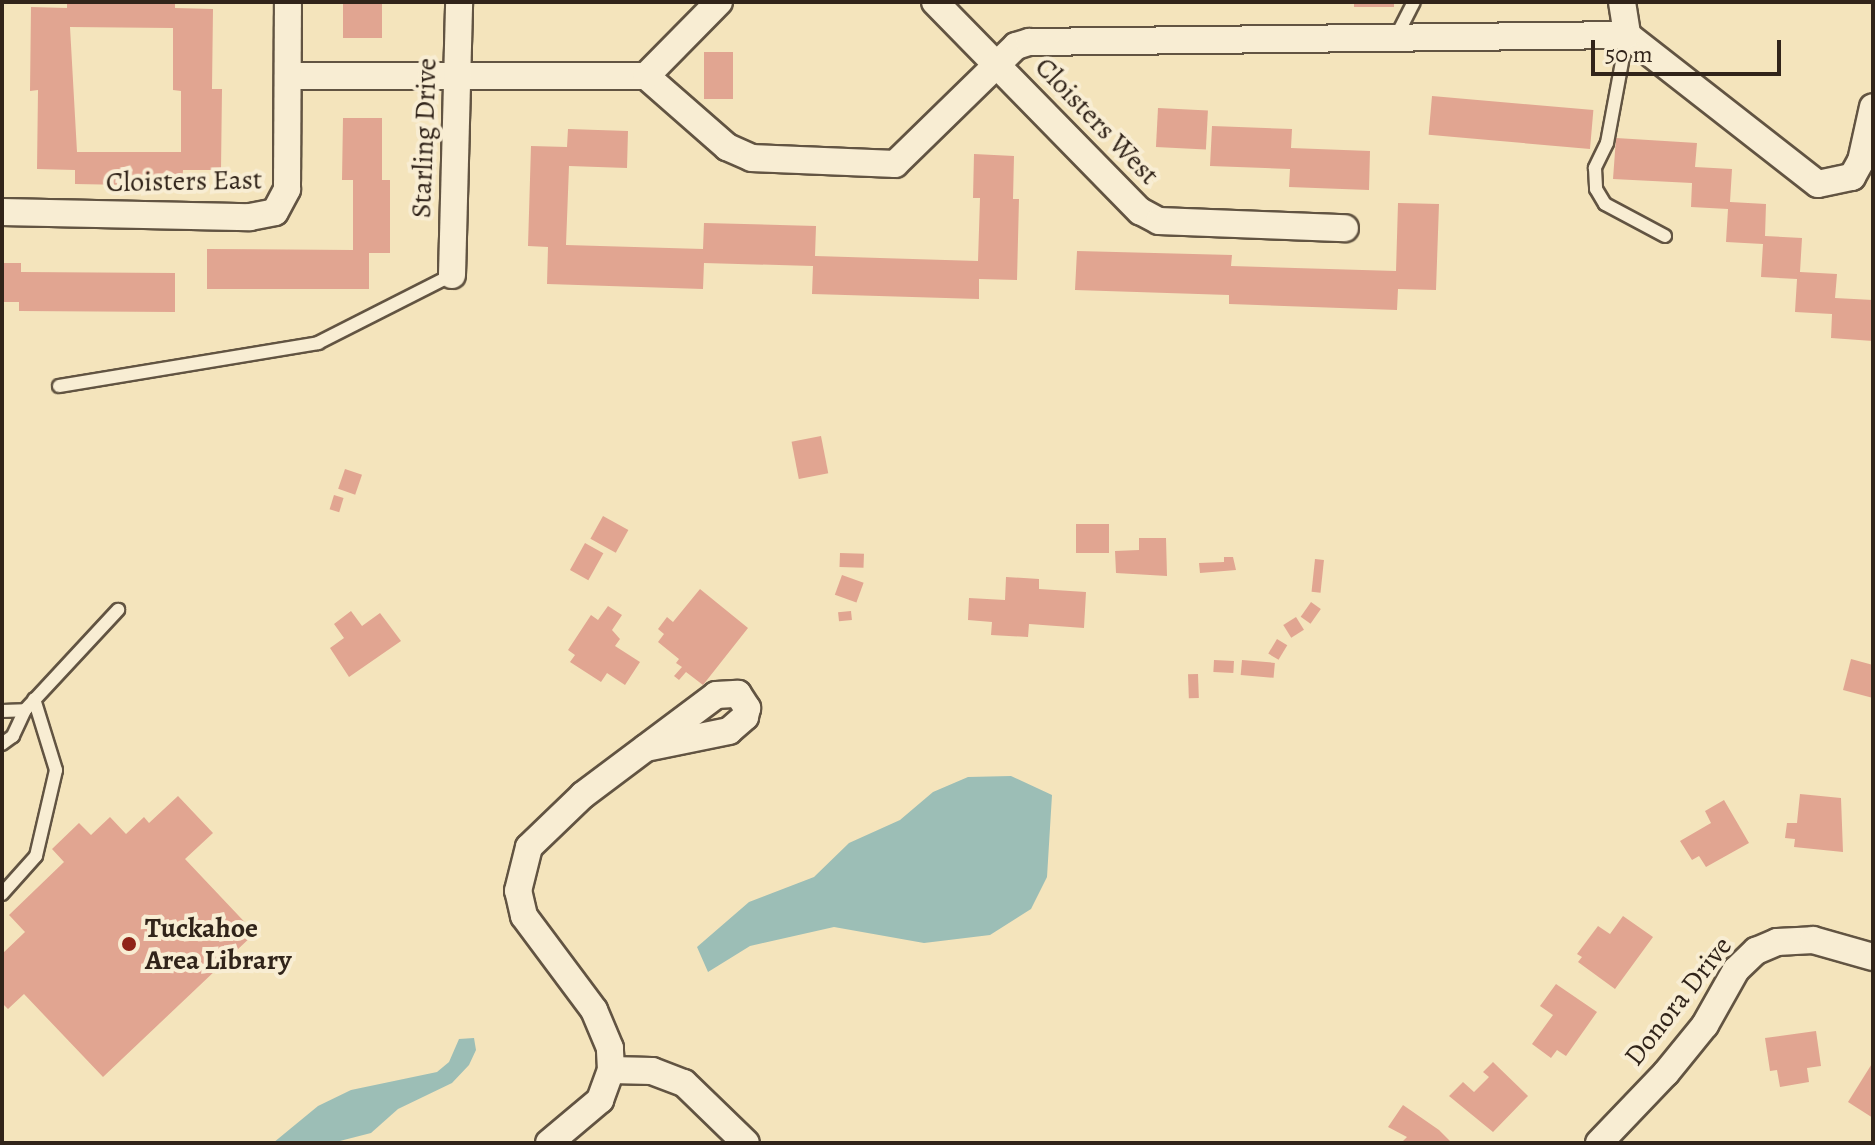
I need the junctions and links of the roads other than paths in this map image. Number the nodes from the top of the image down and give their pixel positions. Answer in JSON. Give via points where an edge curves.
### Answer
{"nodes":[{"id":1,"x":288,"y":2,"type":"edge"},
{"id":2,"x":459,"y":2,"type":"edge"},
{"id":3,"x":719,"y":2,"type":"edge"},
{"id":4,"x":935,"y":2,"type":"edge"},
{"id":5,"x":1414,"y":2,"type":"edge"},
{"id":6,"x":1622,"y":2,"type":"edge"},
{"id":7,"x":1627,"y":35,"type":"junction"},
{"id":8,"x":1396,"y":37,"type":"junction"},
{"id":9,"x":998,"y":64,"type":"junction"},
{"id":10,"x":459,"y":75,"type":"junction"},
{"id":11,"x":289,"y":76,"type":"junction"},
{"id":12,"x":646,"y":76,"type":"junction"},
{"id":13,"x":1873,"y":107,"type":"edge"},
{"id":14,"x":2,"y":212,"type":"edge"},
{"id":15,"x":1345,"y":228,"type":"dead end"},
{"id":16,"x":1665,"y":236,"type":"dead end"},
{"id":17,"x":452,"y":275,"type":"joint"},
{"id":18,"x":59,"y":386,"type":"dead end"},
{"id":19,"x":118,"y":610,"type":"dead end"},
{"id":20,"x":34,"y":699,"type":"junction"},
{"id":21,"x":25,"y":710,"type":"junction"},
{"id":22,"x":2,"y":711,"type":"edge"},
{"id":23,"x":2,"y":744,"type":"edge"},
{"id":24,"x":646,"y":748,"type":"dead end"},
{"id":25,"x":2,"y":894,"type":"edge"},
{"id":26,"x":1873,"y":957,"type":"edge"},
{"id":27,"x":611,"y":1070,"type":"junction"},
{"id":28,"x":549,"y":1143,"type":"edge"},
{"id":29,"x":746,"y":1143,"type":"edge"},
{"id":30,"x":1599,"y":1143,"type":"edge"}],
"edges":[{"from":1,"to":11,"type":"street","name":"Cloisters East"},
{"from":2,"to":10,"type":"street","name":"Starling Drive"},
{"from":3,"to":12,"type":"street"},
{"from":4,"to":9,"type":"street","name":"Cloisters West"},
{"from":5,"to":8,"type":"lane"},
{"from":6,"to":7,"type":"street"},
{"from":7,"to":8,"type":"street","name":"Cloisters West"},
{"from":7,"to":13,"type":"street","via":[[1818,184],[1852,177],[1861,161]]},
{"from":7,"to":16,"type":"lane","via":[[1607,143],[1595,168],[1596,189],[1605,204]]},
{"from":8,"to":9,"type":"street","name":"Cloisters West","via":[[1029,42],[1016,46]]},
{"from":9,"to":12,"type":"street","name":"Cloisters West","via":[[895,164],[752,158],[727,147]]},
{"from":9,"to":15,"type":"street","name":"Cloisters West","via":[[1140,211],[1159,221]]},
{"from":10,"to":11,"type":"street"},
{"from":10,"to":12,"type":"street"},
{"from":10,"to":17,"type":"street","name":"Starling Drive"},
{"from":11,"to":14,"type":"street","name":"Cloisters East","via":[[287,189],[275,212],[250,217]]},
{"from":17,"to":18,"type":"lane","via":[[318,343]]},
{"from":19,"to":20,"type":"lane"},
{"from":20,"to":21,"type":"lane"},
{"from":20,"to":25,"type":"lane","via":[[56,770],[36,856]]},
{"from":21,"to":22,"type":"lane"},
{"from":21,"to":23,"type":"lane","via":[[13,736]]},
{"from":24,"to":27,"type":"street","via":[[547,825],[520,867],[524,916],[594,1010],[610,1048]]},
{"from":26,"to":30,"type":"street","name":"Donora Drive","via":[[1813,940],[1777,942],[1756,951],[1736,970],[1705,1025],[1666,1073]]},
{"from":27,"to":28,"type":"street","via":[[600,1100]]},
{"from":27,"to":29,"type":"street","via":[[652,1071],[684,1083]]}]}
